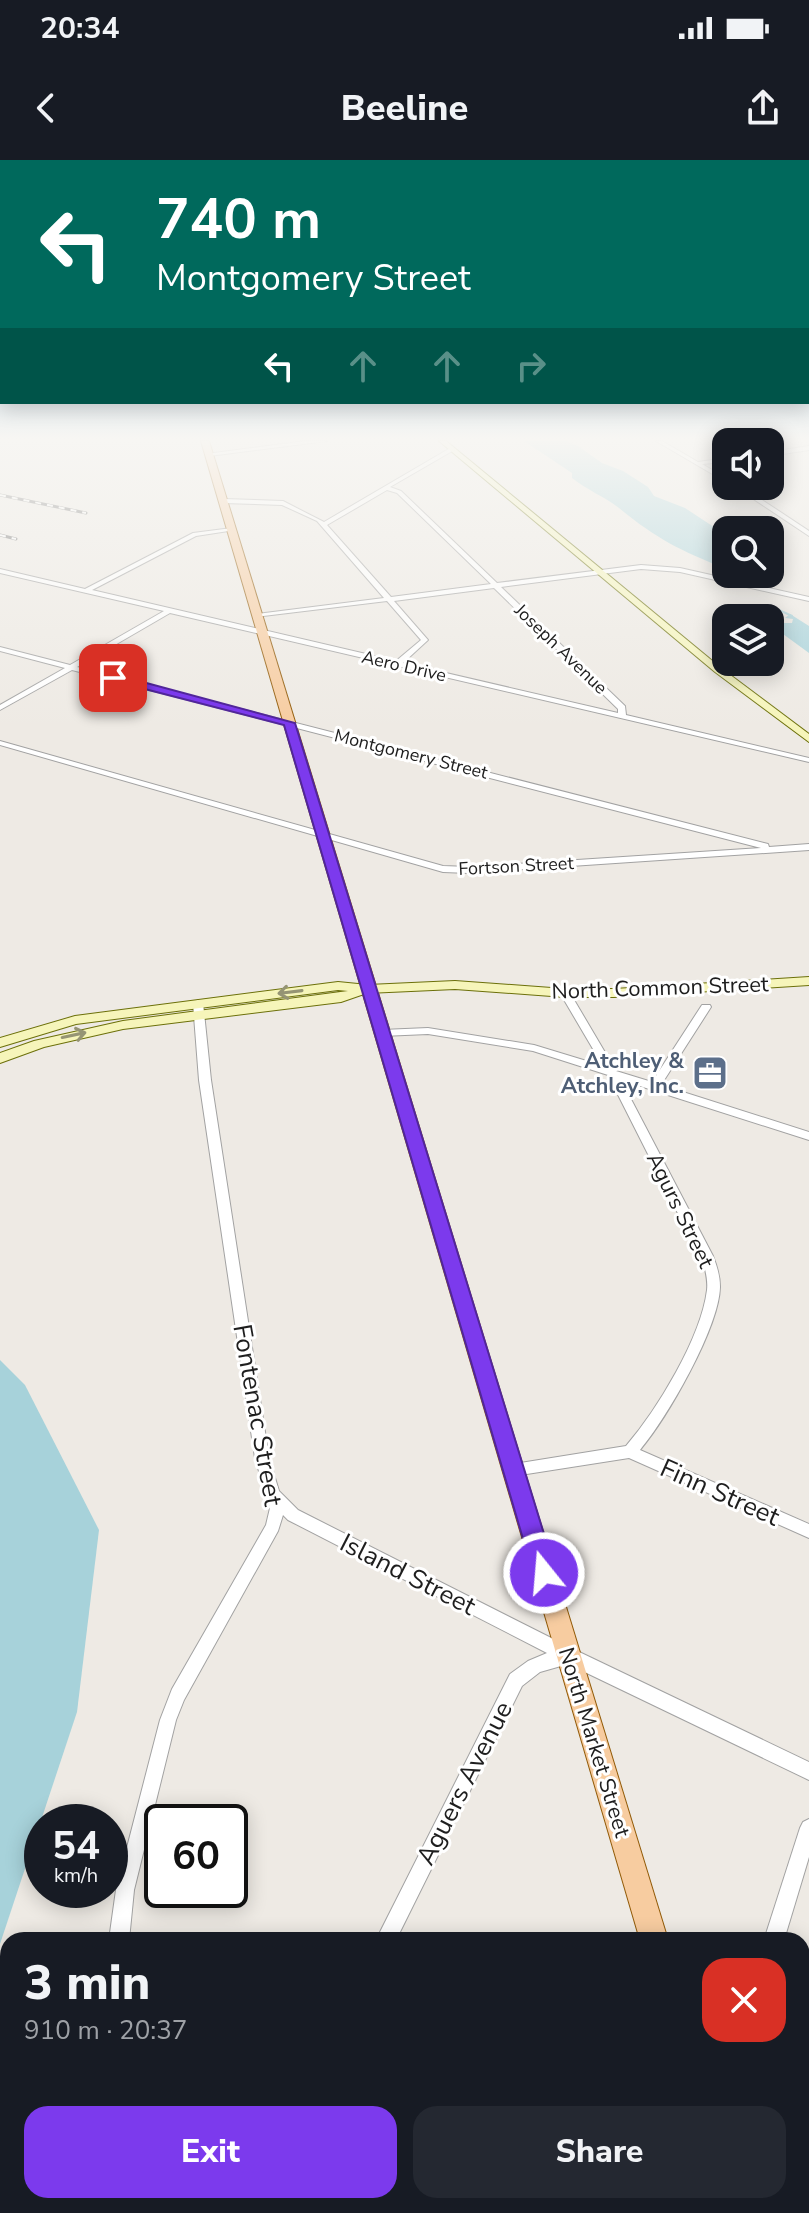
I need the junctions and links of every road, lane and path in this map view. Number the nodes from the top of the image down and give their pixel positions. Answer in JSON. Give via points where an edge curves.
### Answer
{"nodes":[{"id":1,"x":190,"y":537,"type":"edge"},
{"id":2,"x":234,"y":537,"type":"edge"},
{"id":3,"x":335,"y":537,"type":"edge"},
{"id":4,"x":446,"y":537,"type":"edge"},
{"id":5,"x":557,"y":537,"type":"edge"},
{"id":6,"x":0,"y":571,"type":"edge"},
{"id":7,"x":599,"y":572,"type":"junction"},
{"id":8,"x":496,"y":585,"type":"junction"},
{"id":9,"x":84,"y":592,"type":"junction"},
{"id":10,"x":390,"y":599,"type":"junction"},
{"id":11,"x":809,"y":599,"type":"edge"},
{"id":12,"x":167,"y":612,"type":"junction"},
{"id":13,"x":260,"y":625,"type":"junction"},
{"id":14,"x":0,"y":649,"type":"edge"},
{"id":15,"x":396,"y":665,"type":"junction"},
{"id":16,"x":71,"y":667,"type":"junction"},
{"id":17,"x":0,"y":708,"type":"edge"},
{"id":18,"x":622,"y":717,"type":"junction"},
{"id":19,"x":289,"y":723,"type":"junction"},
{"id":20,"x":809,"y":739,"type":"edge"},
{"id":21,"x":0,"y":743,"type":"edge"},
{"id":22,"x":809,"y":760,"type":"edge"},
{"id":23,"x":325,"y":837,"type":"junction"},
{"id":24,"x":809,"y":847,"type":"edge"},
{"id":25,"x":776,"y":849,"type":"junction"},
{"id":26,"x":809,"y":981,"type":"edge"},
{"id":27,"x":368,"y":989,"type":"junction"},
{"id":28,"x":565,"y":993,"type":"junction"},
{"id":29,"x":706,"y":1007,"type":"dead end"},
{"id":30,"x":198,"y":1010,"type":"junction"},
{"id":31,"x":382,"y":1033,"type":"junction"},
{"id":32,"x":0,"y":1043,"type":"edge"},
{"id":33,"x":0,"y":1058,"type":"edge"},
{"id":34,"x":611,"y":1071,"type":"junction"},
{"id":35,"x":655,"y":1086,"type":"junction"},
{"id":36,"x":809,"y":1136,"type":"edge"},
{"id":37,"x":630,"y":1452,"type":"junction"},
{"id":38,"x":514,"y":1470,"type":"junction"},
{"id":39,"x":274,"y":1493,"type":"junction"},
{"id":40,"x":809,"y":1531,"type":"edge"},
{"id":41,"x":569,"y":1656,"type":"junction"},
{"id":42,"x":809,"y":1771,"type":"edge"},
{"id":43,"x":809,"y":1828,"type":"edge"},
{"id":44,"x":120,"y":1932,"type":"edge"},
{"id":45,"x":390,"y":1932,"type":"edge"},
{"id":46,"x":652,"y":1932,"type":"edge"},
{"id":47,"x":776,"y":1932,"type":"edge"}],
"edges":[{"from":1,"to":9,"type":"street"},
{"from":2,"to":13,"type":"main road","name":"North Market Street"},
{"from":3,"to":10,"type":"street"},
{"from":4,"to":8,"type":"street","name":"Joseph Avenue"},
{"from":5,"to":7,"type":"main road"},
{"from":6,"to":9,"type":"street","name":"Aero Drive"},
{"from":7,"to":8,"type":"street"},
{"from":7,"to":11,"type":"street","via":[[672,568]]},
{"from":7,"to":20,"type":"main road"},
{"from":8,"to":10,"type":"street"},
{"from":8,"to":18,"type":"street","name":"Joseph Avenue","via":[[622,708]]},
{"from":9,"to":12,"type":"street","name":"Aero Drive"},
{"from":10,"to":13,"type":"street"},
{"from":10,"to":15,"type":"street","via":[[425,640]]},
{"from":12,"to":13,"type":"street","name":"Aero Drive"},
{"from":12,"to":16,"type":"street"},
{"from":13,"to":15,"type":"street","name":"Aero Drive"},
{"from":13,"to":19,"type":"main road","name":"North Market Street"},
{"from":14,"to":16,"type":"street","name":"Montgomery Street"},
{"from":15,"to":18,"type":"street","name":"Aero Drive"},
{"from":16,"to":17,"type":"street"},
{"from":16,"to":19,"type":"street","name":"Montgomery Street"},
{"from":18,"to":22,"type":"street","name":"Aero Drive"},
{"from":19,"to":23,"type":"main road","name":"North Market Street"},
{"from":19,"to":25,"type":"street","name":"Montgomery Street"},
{"from":21,"to":23,"type":"street","name":"Fortson Street"},
{"from":23,"to":25,"type":"street","name":"Fortson Street","via":[[458,870]]},
{"from":23,"to":27,"type":"main road","name":"North Market Street"},
{"from":24,"to":25,"type":"street","name":"Fortson Street"},
{"from":26,"to":28,"type":"main road","name":"North Common Street"},
{"from":27,"to":28,"type":"main road","name":"North Common Street","via":[[455,985]]},
{"from":27,"to":30,"type":"main road","name":"North Common Street","via":[[341,998]]},
{"from":27,"to":31,"type":"main road","name":"North Market Street"},
{"from":28,"to":34,"type":"street","name":"Agurs Street"},
{"from":29,"to":35,"type":"street"},
{"from":30,"to":32,"type":"main road","name":"North Common Street","via":[[75,1020]]},
{"from":33,"to":30,"type":"main road","name":"North Common Street","one_way":true,"via":[[78,1034]]},
{"from":30,"to":39,"type":"street","name":"Fontenac Street","via":[[262,1458]]},
{"from":31,"to":34,"type":"street","via":[[428,1031],[514,1044]]},
{"from":31,"to":38,"type":"main road","name":"North Market Street"},
{"from":34,"to":35,"type":"street"},
{"from":34,"to":37,"type":"street","name":"Agurs Street","via":[[707,1256],[713,1278],[707,1316],[661,1414]]},
{"from":35,"to":36,"type":"street"},
{"from":37,"to":38,"type":"street"},
{"from":37,"to":40,"type":"street","name":"Finn Street"},
{"from":38,"to":41,"type":"main road","name":"North Market Street"},
{"from":39,"to":41,"type":"street","name":"Island Street","via":[[293,1515]]},
{"from":39,"to":44,"type":"street","name":"Fontenac Street","via":[[273,1526],[168,1720],[125,1890]]},
{"from":41,"to":42,"type":"street","name":"Island Street"},
{"from":41,"to":45,"type":"street","name":"Aguers Avenue","via":[[536,1664],[516,1680]]},
{"from":41,"to":46,"type":"main road","name":"North Market Street"},
{"from":43,"to":47,"type":"street"}]}
